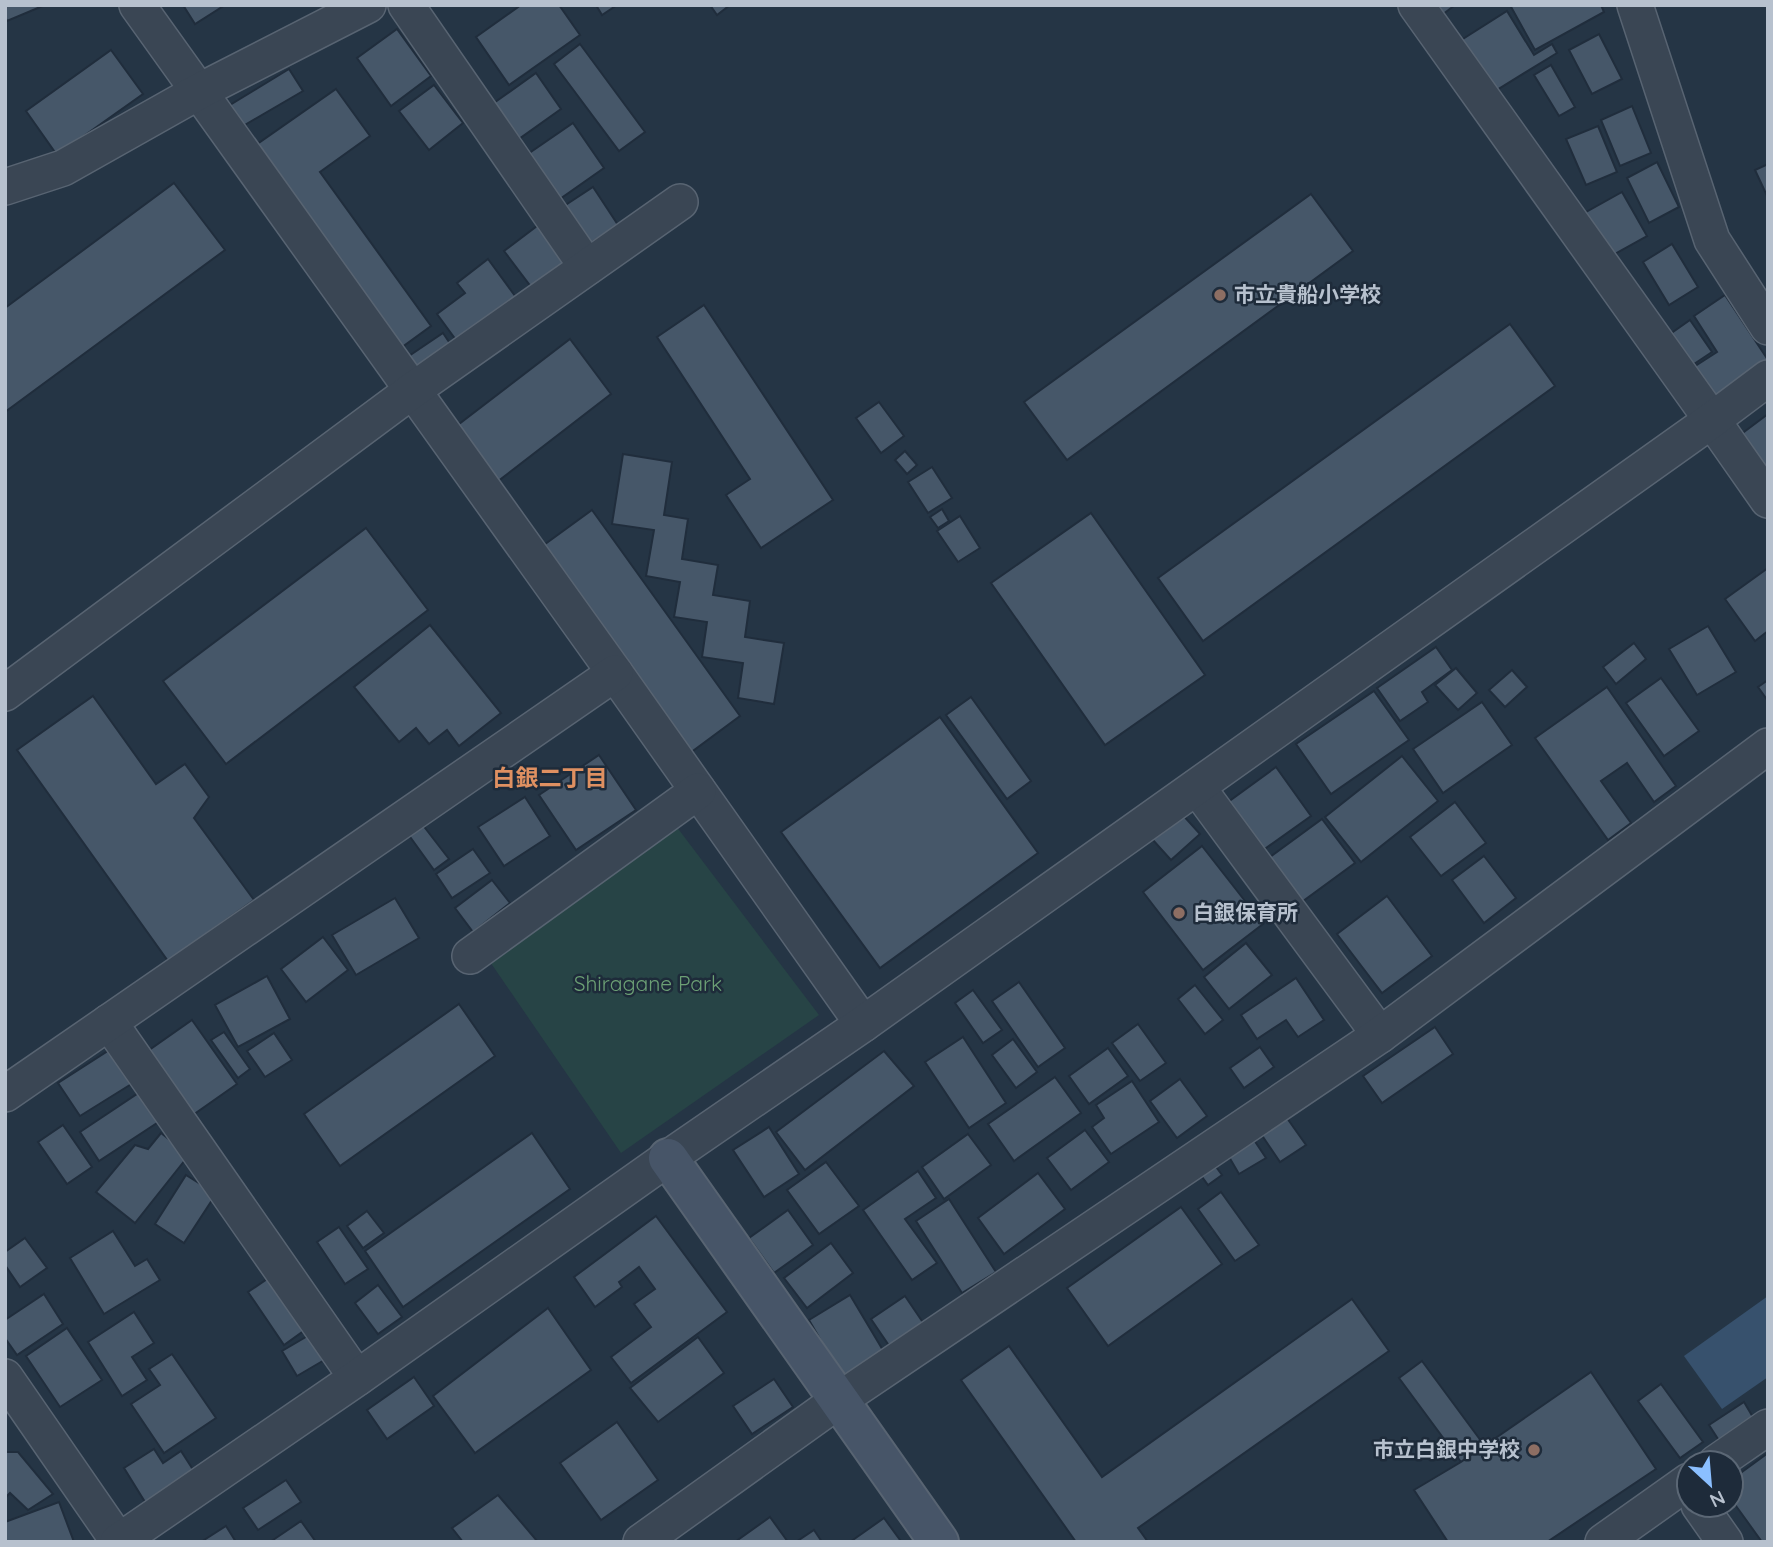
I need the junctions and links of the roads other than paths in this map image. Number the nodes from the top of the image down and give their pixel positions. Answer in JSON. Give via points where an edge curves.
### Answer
{"nodes":[{"id":1,"x":137,"y":5,"type":"edge"},
{"id":2,"x":368,"y":5,"type":"edge"},
{"id":3,"x":406,"y":5,"type":"edge"},
{"id":4,"x":1416,"y":5,"type":"edge"},
{"id":5,"x":1635,"y":5,"type":"edge"},
{"id":6,"x":198,"y":92,"type":"junction"},
{"id":7,"x":5,"y":187,"type":"edge"},
{"id":8,"x":680,"y":202,"type":"dead end"},
{"id":9,"x":587,"y":267,"type":"junction"},
{"id":10,"x":1768,"y":327,"type":"edge"},
{"id":11,"x":1768,"y":378,"type":"edge"},
{"id":12,"x":413,"y":390,"type":"junction"},
{"id":13,"x":1712,"y":420,"type":"junction"},
{"id":14,"x":1768,"y":500,"type":"edge"},
{"id":15,"x":615,"y":673,"type":"junction"},
{"id":16,"x":5,"y":693,"type":"edge"},
{"id":17,"x":1768,"y":746,"type":"edge"},
{"id":18,"x":1198,"y":787,"type":"junction"},
{"id":19,"x":698,"y":791,"type":"junction"},
{"id":20,"x":470,"y":956,"type":"dead end"},
{"id":21,"x":109,"y":1022,"type":"junction"},
{"id":22,"x":863,"y":1024,"type":"junction"},
{"id":23,"x":1380,"y":1035,"type":"junction"},
{"id":24,"x":5,"y":1094,"type":"edge"},
{"id":25,"x":668,"y":1158,"type":"junction"},
{"id":26,"x":5,"y":1377,"type":"edge"},
{"id":27,"x":357,"y":1378,"type":"junction"},
{"id":28,"x":839,"y":1400,"type":"junction"},
{"id":29,"x":1768,"y":1427,"type":"edge"},
{"id":30,"x":1736,"y":1449,"type":"edge"},
{"id":31,"x":1675,"y":1499,"type":"edge"},
{"id":32,"x":1710,"y":1519,"type":"edge"},
{"id":33,"x":119,"y":1542,"type":"edge"},
{"id":34,"x":641,"y":1542,"type":"edge"},
{"id":35,"x":939,"y":1542,"type":"edge"},
{"id":36,"x":1603,"y":1542,"type":"edge"},
{"id":37,"x":1725,"y":1542,"type":"edge"}],
"edges":[{"from":1,"to":6,"type":"street"},
{"from":2,"to":6,"type":"street"},
{"from":3,"to":9,"type":"street"},
{"from":4,"to":13,"type":"street"},
{"from":5,"to":10,"type":"street","via":[[1712,240]]},
{"from":6,"to":7,"type":"street","via":[[63,168]]},
{"from":6,"to":12,"type":"street"},
{"from":8,"to":9,"type":"street"},
{"from":9,"to":12,"type":"street"},
{"from":11,"to":13,"type":"street"},
{"from":12,"to":15,"type":"street"},
{"from":12,"to":16,"type":"street"},
{"from":13,"to":14,"type":"street"},
{"from":13,"to":18,"type":"street"},
{"from":15,"to":19,"type":"street"},
{"from":15,"to":21,"type":"street"},
{"from":17,"to":23,"type":"street"},
{"from":18,"to":22,"type":"street"},
{"from":18,"to":23,"type":"street"},
{"from":19,"to":20,"type":"street"},
{"from":19,"to":22,"type":"street"},
{"from":21,"to":24,"type":"street"},
{"from":21,"to":27,"type":"street"},
{"from":22,"to":25,"type":"street"},
{"from":23,"to":28,"type":"street"},
{"from":25,"to":27,"type":"street"},
{"from":25,"to":28,"type":"street"},
{"from":26,"to":33,"type":"street"},
{"from":27,"to":33,"type":"street"},
{"from":28,"to":34,"type":"street"},
{"from":28,"to":35,"type":"street"},
{"from":29,"to":30,"type":"street"},
{"from":31,"to":36,"type":"street"},
{"from":32,"to":37,"type":"street"}]}
